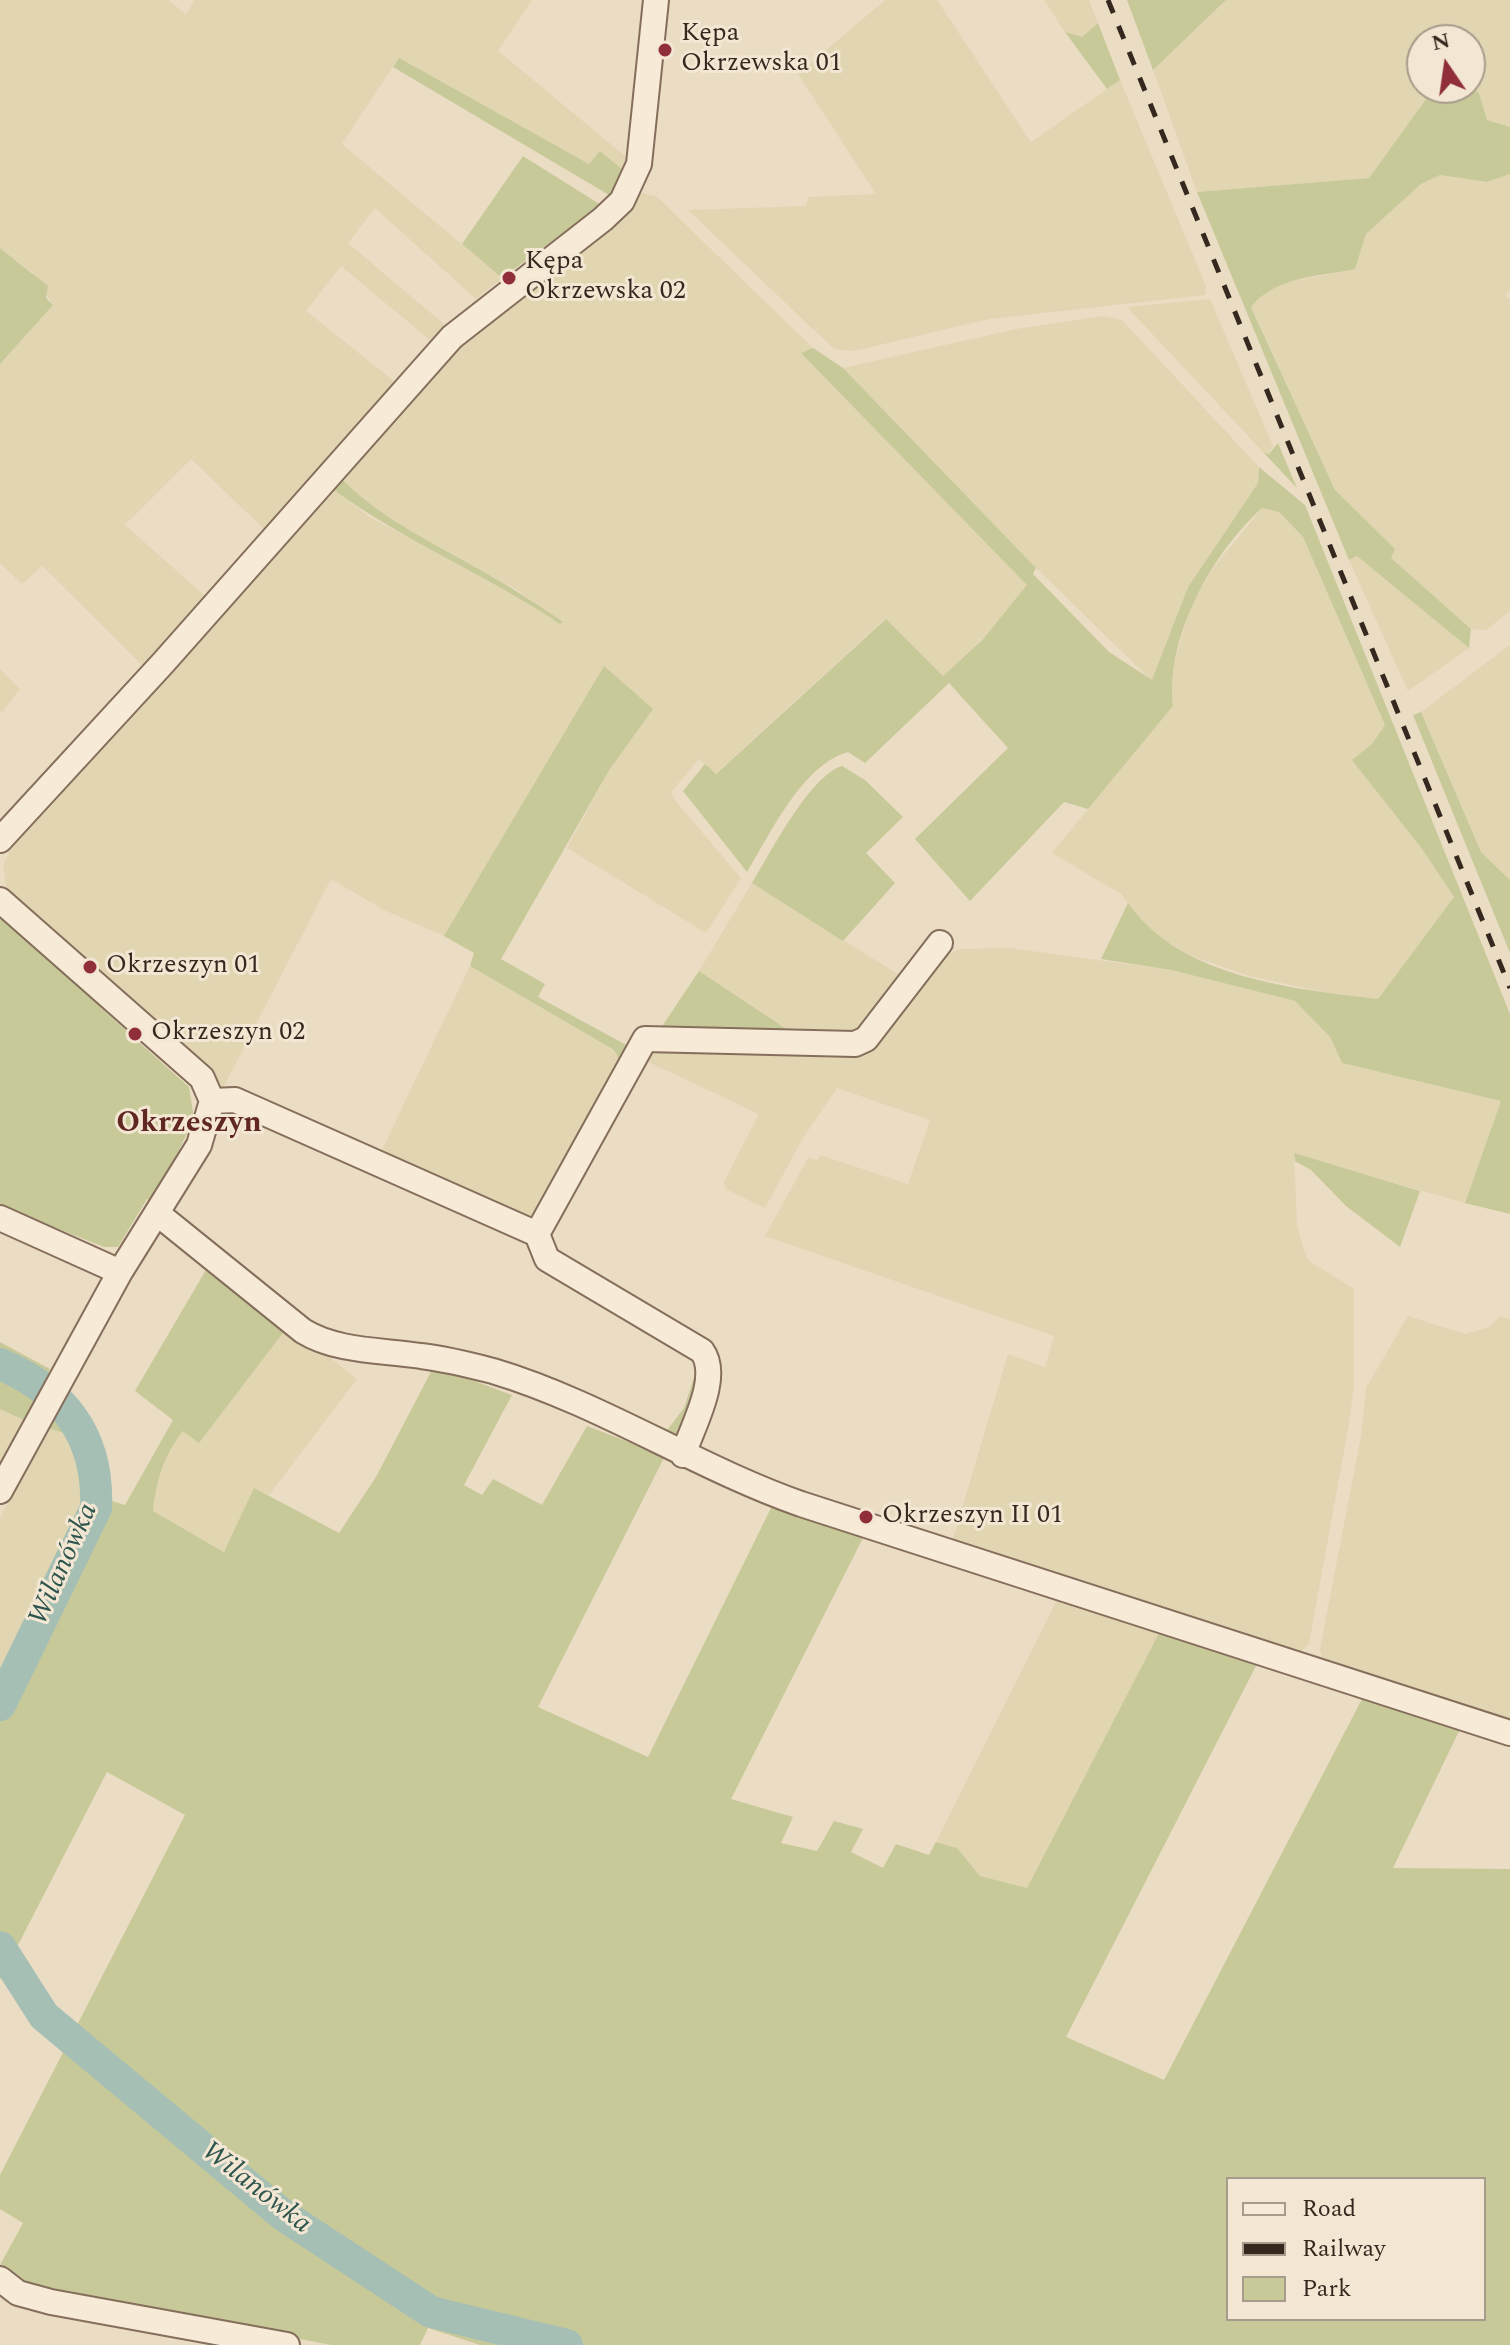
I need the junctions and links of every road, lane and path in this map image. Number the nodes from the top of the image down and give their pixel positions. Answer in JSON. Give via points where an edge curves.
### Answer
{"nodes":[{"id":1,"x":656,"y":0,"type":"edge"},
{"id":2,"x":0,"y":840,"type":"edge"},
{"id":3,"x":0,"y":900,"type":"edge"},
{"id":4,"x":940,"y":943,"type":"dead end"},
{"id":5,"x":212,"y":1101,"type":"junction"},
{"id":6,"x":158,"y":1214,"type":"junction"},
{"id":7,"x":0,"y":1218,"type":"edge"},
{"id":8,"x":537,"y":1234,"type":"junction"},
{"id":9,"x":120,"y":1272,"type":"junction"},
{"id":10,"x":683,"y":1455,"type":"junction"},
{"id":11,"x":0,"y":1491,"type":"edge"},
{"id":12,"x":1510,"y":1733,"type":"edge"},
{"id":13,"x":0,"y":2279,"type":"edge"},
{"id":14,"x":287,"y":2345,"type":"edge"}],
"edges":[{"from":1,"to":2,"type":"street","via":[[639,164],[622,201],[452,337]]},
{"from":3,"to":5,"type":"street","via":[[202,1078]]},
{"from":4,"to":8,"type":"street","via":[[866,1039],[855,1044],[645,1039]]},
{"from":5,"to":6,"type":"street","via":[[199,1145]]},
{"from":5,"to":8,"type":"street","via":[[235,1100]]},
{"from":6,"to":9,"type":"street"},
{"from":6,"to":10,"type":"street","via":[[311,1336],[493,1371]]},
{"from":7,"to":9,"type":"street"},
{"from":8,"to":10,"type":"street","via":[[547,1259],[706,1356],[709,1377]]},
{"from":9,"to":11,"type":"street"},
{"from":10,"to":12,"type":"street","via":[[748,1485],[872,1529]]},
{"from":13,"to":14,"type":"street","via":[[18,2293],[51,2302]]}]}
